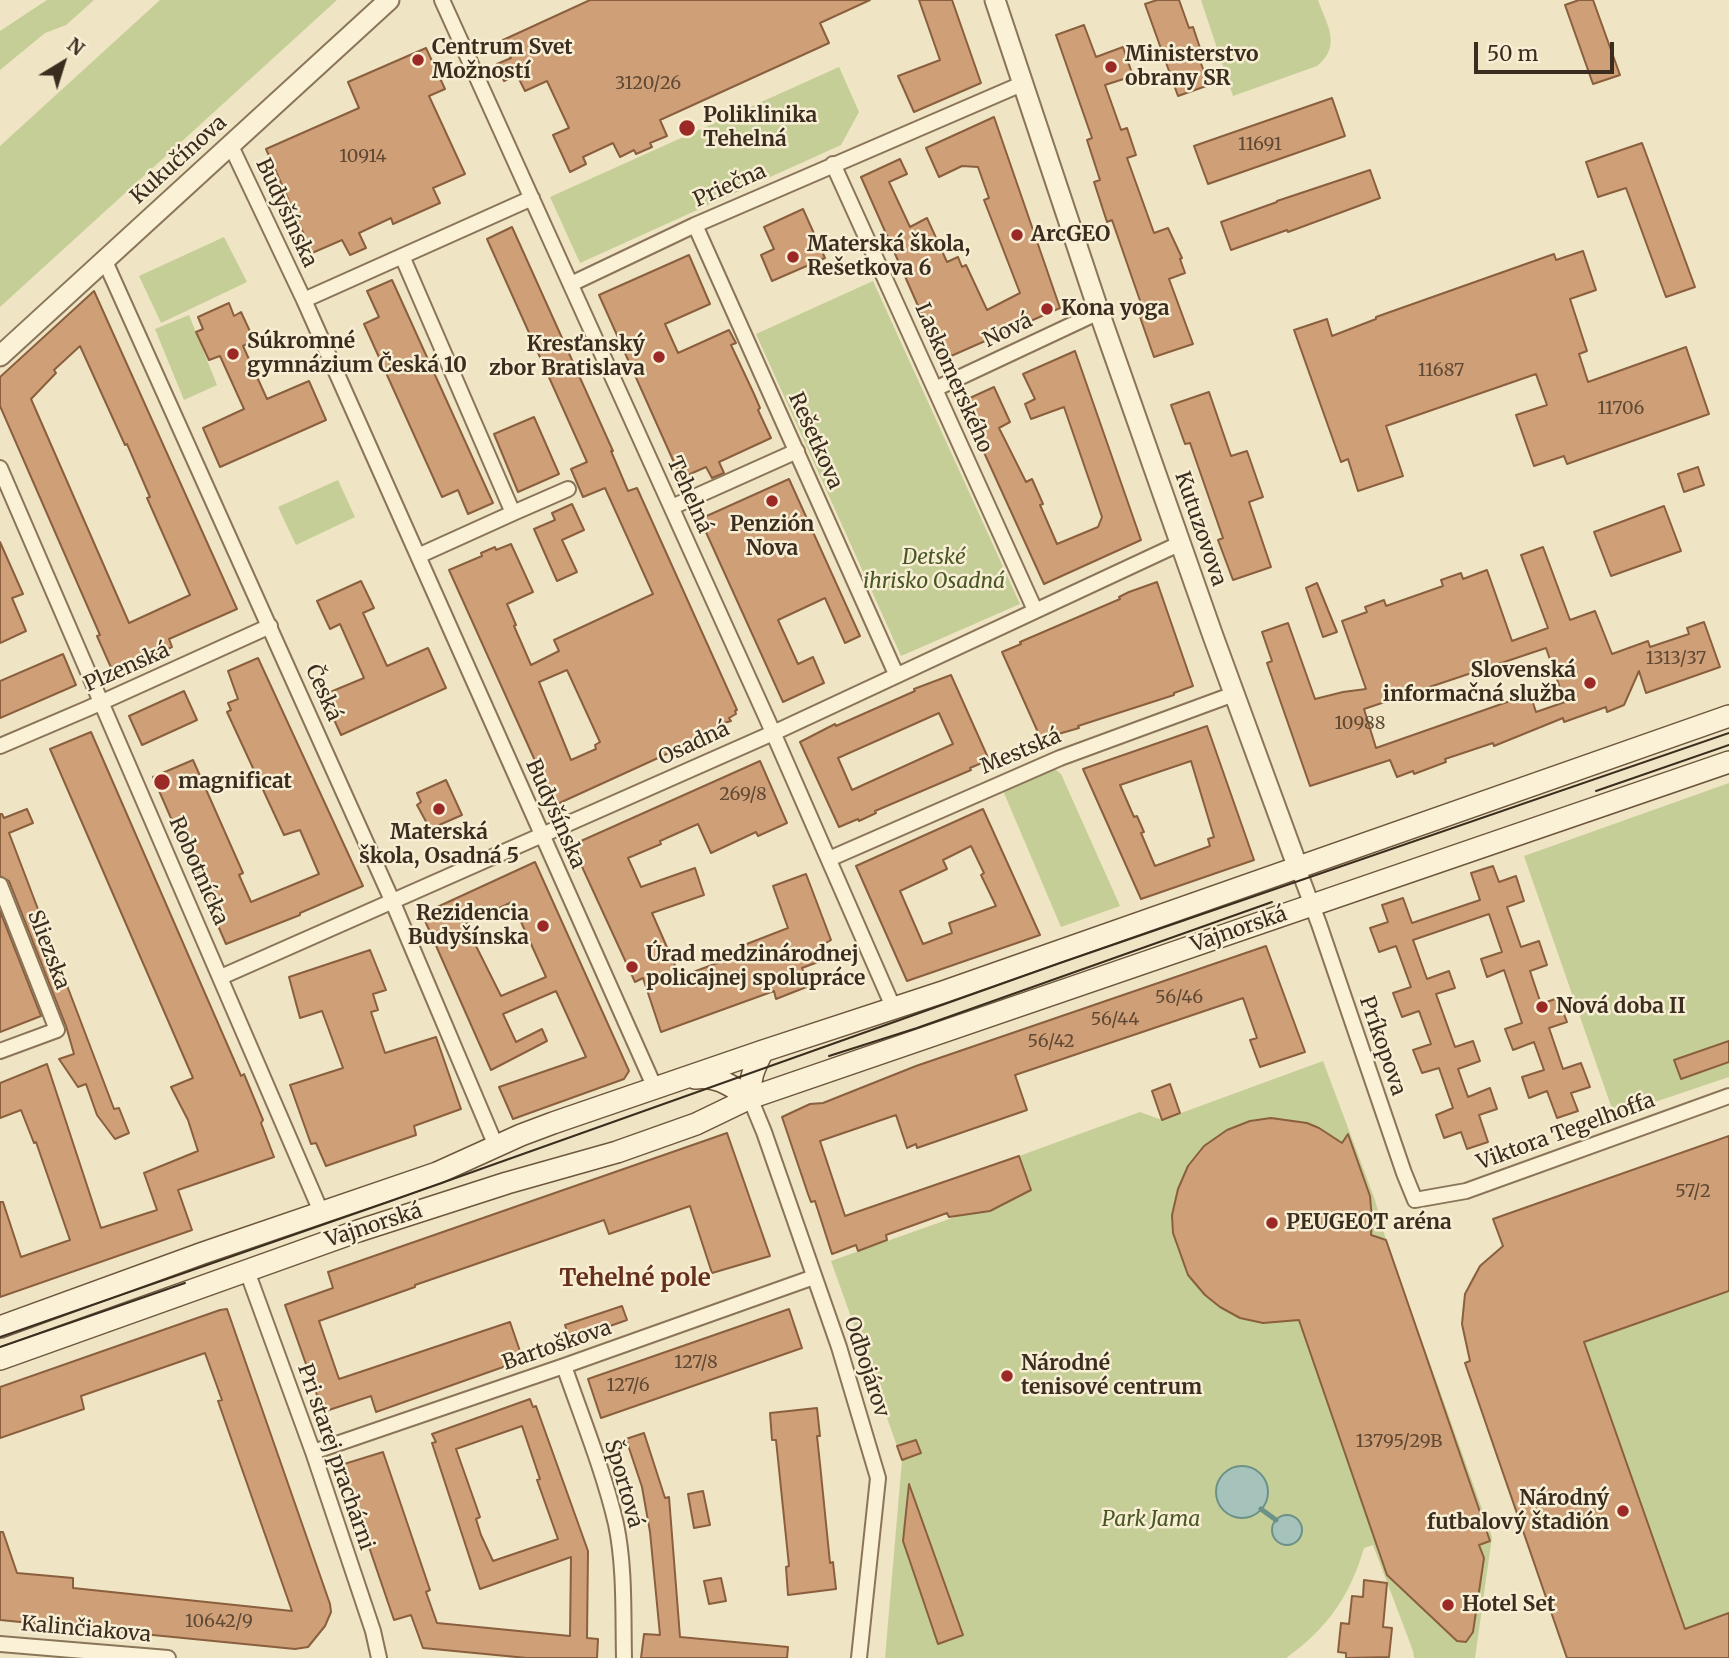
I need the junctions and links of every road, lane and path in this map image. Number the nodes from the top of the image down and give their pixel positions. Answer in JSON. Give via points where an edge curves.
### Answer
{"nodes":[{"id":1,"x":389,"y":0,"type":"edge"},
{"id":2,"x":442,"y":0,"type":"edge"},
{"id":3,"x":995,"y":0,"type":"edge"},
{"id":4,"x":1024,"y":83,"type":"junction"},
{"id":5,"x":230,"y":144,"type":"junction"},
{"id":6,"x":834,"y":164,"type":"junction"},
{"id":7,"x":532,"y":198,"type":"junction"},
{"id":8,"x":695,"y":225,"type":"junction"},
{"id":9,"x":402,"y":256,"type":"junction"},
{"id":10,"x":104,"y":259,"type":"junction"},
{"id":11,"x":571,"y":284,"type":"junction"},
{"id":12,"x":303,"y":300,"type":"junction"},
{"id":13,"x":1099,"y":312,"type":"junction"},
{"id":14,"x":0,"y":356,"type":"edge"},
{"id":15,"x":935,"y":389,"type":"junction"},
{"id":16,"x":797,"y":451,"type":"junction"},
{"id":17,"x":0,"y":468,"type":"edge"},
{"id":18,"x":568,"y":489,"type":"dead end"},
{"id":19,"x":672,"y":507,"type":"junction"},
{"id":20,"x":513,"y":513,"type":"junction"},
{"id":21,"x":1181,"y":543,"type":"junction"},
{"id":22,"x":418,"y":556,"type":"junction"},
{"id":23,"x":1035,"y":610,"type":"junction"},
{"id":24,"x":270,"y":626,"type":"junction"},
{"id":25,"x":896,"y":674,"type":"junction"},
{"id":26,"x":1234,"y":694,"type":"junction"},
{"id":27,"x":102,"y":702,"type":"junction"},
{"id":28,"x":1729,"y":716,"type":"edge"},
{"id":29,"x":772,"y":732,"type":"junction"},
{"id":30,"x":0,"y":746,"type":"edge"},
{"id":31,"x":1729,"y":762,"type":"edge"},
{"id":32,"x":542,"y":836,"type":"junction"},
{"id":33,"x":828,"y":859,"type":"junction"},
{"id":34,"x":1298,"y":868,"type":"junction"},
{"id":35,"x":0,"y":885,"type":"edge"},
{"id":36,"x":393,"y":903,"type":"junction"},
{"id":37,"x":1312,"y":905,"type":"junction"},
{"id":38,"x":221,"y":977,"type":"junction"},
{"id":39,"x":894,"y":1009,"type":"junction"},
{"id":40,"x":0,"y":1051,"type":"edge"},
{"id":41,"x":763,"y":1051,"type":"junction"},
{"id":42,"x":681,"y":1079,"type":"junction"},
{"id":43,"x":656,"y":1088,"type":"junction"},
{"id":44,"x":1729,"y":1096,"type":"edge"},
{"id":45,"x":750,"y":1098,"type":"junction"},
{"id":46,"x":496,"y":1146,"type":"junction"},
{"id":47,"x":1415,"y":1200,"type":"joint"},
{"id":48,"x":322,"y":1213,"type":"junction"},
{"id":49,"x":247,"y":1271,"type":"junction"},
{"id":50,"x":814,"y":1277,"type":"junction"},
{"id":51,"x":0,"y":1327,"type":"edge"},
{"id":52,"x":0,"y":1359,"type":"edge"},
{"id":53,"x":564,"y":1366,"type":"junction"},
{"id":54,"x":313,"y":1452,"type":"junction"},
{"id":55,"x":0,"y":1644,"type":"edge"},
{"id":56,"x":168,"y":1658,"type":"edge"},
{"id":57,"x":379,"y":1658,"type":"edge"},
{"id":58,"x":624,"y":1658,"type":"edge"},
{"id":59,"x":859,"y":1658,"type":"edge"}],
"edges":[{"from":1,"to":5,"type":"street","name":"Kukučínova"},
{"from":2,"to":7,"type":"street","name":"Tehelná"},
{"from":3,"to":4,"type":"street","name":"Kutuzovova"},
{"from":4,"to":6,"type":"street","name":"Priečna"},
{"from":4,"to":13,"type":"street","name":"Kutuzovova"},
{"from":5,"to":10,"type":"street","name":"Kukučínova"},
{"from":5,"to":12,"type":"street","name":"Budyšínska"},
{"from":6,"to":8,"type":"street","name":"Priečna"},
{"from":6,"to":15,"type":"street","name":"Laskomerského"},
{"from":7,"to":9,"type":"street","name":"Budyšínska"},
{"from":7,"to":11,"type":"street","name":"Tehelná"},
{"from":8,"to":11,"type":"street","name":"Priečna"},
{"from":8,"to":16,"type":"street","name":"Rešetkova"},
{"from":9,"to":12,"type":"street","name":"Budyšínska"},
{"from":9,"to":20,"type":"street"},
{"from":10,"to":14,"type":"street","name":"Kukučínova"},
{"from":10,"to":24,"type":"street","name":"Česká"},
{"from":11,"to":19,"type":"street","name":"Tehelná"},
{"from":12,"to":22,"type":"street","name":"Budyšínska"},
{"from":13,"to":15,"type":"street","name":"Nová"},
{"from":13,"to":21,"type":"street","name":"Kutuzovova"},
{"from":15,"to":23,"type":"street","name":"Laskomerského"},
{"from":16,"to":19,"type":"street"},
{"from":16,"to":25,"type":"street","name":"Rešetkova"},
{"from":17,"to":27,"type":"street","name":"Robotnícka"},
{"from":18,"to":20,"type":"street"},
{"from":19,"to":29,"type":"street","name":"Tehelná"},
{"from":20,"to":22,"type":"street"},
{"from":21,"to":23,"type":"street","name":"Osadná"},
{"from":21,"to":26,"type":"street","name":"Kutuzovova"},
{"from":22,"to":32,"type":"street","name":"Budyšínska"},
{"from":23,"to":25,"type":"street","name":"Osadná"},
{"from":24,"to":27,"type":"street","name":"Plzenská"},
{"from":24,"to":36,"type":"street","name":"Česká"},
{"from":25,"to":29,"type":"street","name":"Osadná"},
{"from":26,"to":33,"type":"street","name":"Mestská","via":[[1060,758]]},
{"from":26,"to":34,"type":"street","name":"Kutuzovova"},
{"from":27,"to":30,"type":"street","name":"Plzenská"},
{"from":27,"to":38,"type":"street","name":"Robotnícka"},
{"from":28,"to":34,"type":"main road","name":"Vajnorská"},
{"from":29,"to":32,"type":"street","name":"Osadná"},
{"from":29,"to":33,"type":"street","name":"Tehelná"},
{"from":31,"to":37,"type":"main road","name":"Vajnorská"},
{"from":32,"to":36,"type":"street","name":"Osadná"},
{"from":32,"to":43,"type":"street","name":"Budyšínska"},
{"from":33,"to":39,"type":"street","name":"Tehelná"},
{"from":34,"to":37,"type":"street","name":"Kutuzovova"},
{"from":34,"to":39,"type":"main road","name":"Vajnorská"},
{"from":35,"to":40,"type":"street","name":"Sliezska","via":[[57,1030]]},
{"from":36,"to":38,"type":"street","name":"Osadná"},
{"from":36,"to":46,"type":"street","name":"Česká"},
{"from":37,"to":45,"type":"main road","name":"Vajnorská"},
{"from":37,"to":47,"type":"street","name":"Príkopova"},
{"from":38,"to":48,"type":"street","name":"Robotnícka"},
{"from":39,"to":41,"type":"main road","name":"Vajnorská"},
{"from":41,"to":42,"type":"main road","name":"Vajnorská"},
{"from":41,"to":45,"type":"main road","via":[[752,1073]]},
{"from":42,"to":43,"type":"main road","name":"Vajnorská"},
{"from":42,"to":45,"type":"main road","name":"Vajnorská","via":[[710,1076]]},
{"from":43,"to":46,"type":"main road","name":"Vajnorská"},
{"from":44,"to":47,"type":"street","name":"Viktora Tegelhoffa","via":[[1466,1191]]},
{"from":45,"to":49,"type":"main road","name":"Vajnorská","via":[[696,1124],[617,1152],[507,1183]]},
{"from":45,"to":50,"type":"street","name":"Odbojárov"},
{"from":46,"to":48,"type":"main road","name":"Vajnorská","via":[[437,1173]]},
{"from":48,"to":51,"type":"main road","name":"Vajnorská"},
{"from":49,"to":52,"type":"main road","name":"Vajnorská"},
{"from":49,"to":54,"type":"street","name":"Pri starej prachárni"},
{"from":50,"to":53,"type":"street","name":"Bartoškova"},
{"from":50,"to":59,"type":"street","name":"Odbojárov","via":[[878,1478]]},
{"from":53,"to":54,"type":"street","name":"Bartoškova"},
{"from":53,"to":58,"type":"street","name":"Športová","via":[[616,1527]]},
{"from":54,"to":57,"type":"street","name":"Pri starej prachárni"},
{"from":55,"to":56,"type":"street","name":"Kalinčiakova"}]}
